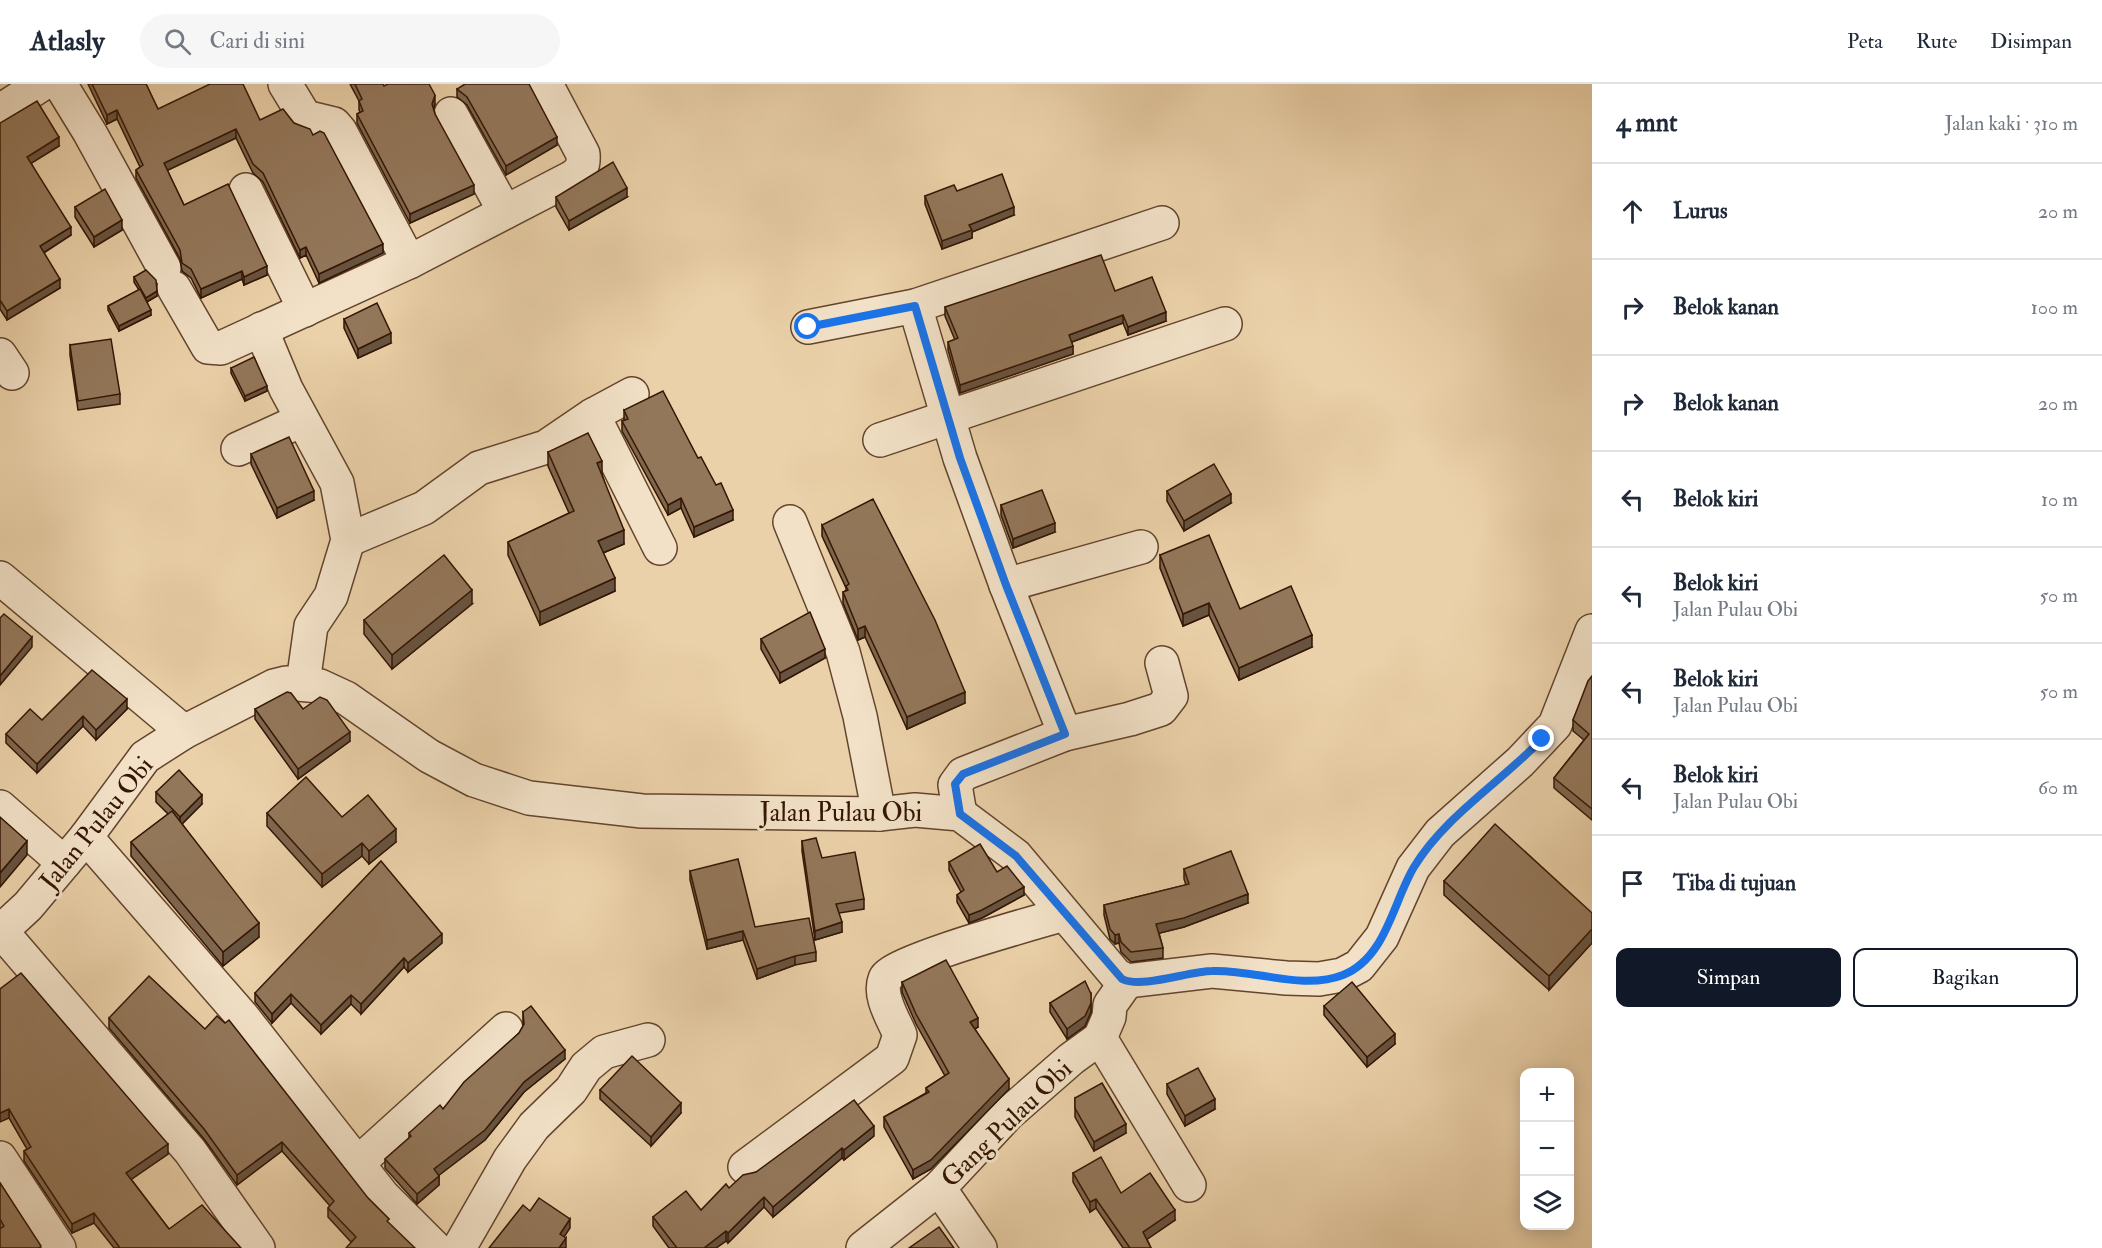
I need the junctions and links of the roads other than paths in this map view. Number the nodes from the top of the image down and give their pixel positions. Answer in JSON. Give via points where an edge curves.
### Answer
{"nodes":[{"id":1,"x":42,"y":84,"type":"edge"},
{"id":2,"x":60,"y":84,"type":"edge"},
{"id":3,"x":285,"y":84,"type":"edge"},
{"id":4,"x":546,"y":84,"type":"edge"},
{"id":5,"x":0,"y":111,"type":"edge"},
{"id":6,"x":451,"y":114,"type":"dead end"},
{"id":7,"x":246,"y":190,"type":"dead end"},
{"id":8,"x":506,"y":212,"type":"junction"},
{"id":9,"x":1162,"y":224,"type":"dead end"},
{"id":10,"x":409,"y":262,"type":"junction"},
{"id":11,"x":915,"y":306,"type":"junction"},
{"id":12,"x":305,"y":310,"type":"junction"},
{"id":13,"x":1225,"y":324,"type":"dead end"},
{"id":14,"x":808,"y":327,"type":"dead end"},
{"id":15,"x":261,"y":329,"type":"junction"},
{"id":16,"x":632,"y":394,"type":"dead end"},
{"id":17,"x":592,"y":415,"type":"junction"},
{"id":18,"x":949,"y":416,"type":"junction"},
{"id":19,"x":302,"y":420,"type":"junction"},
{"id":20,"x":880,"y":440,"type":"dead end"},
{"id":21,"x":238,"y":449,"type":"dead end"},
{"id":22,"x":790,"y":522,"type":"dead end"},
{"id":23,"x":348,"y":540,"type":"junction"},
{"id":24,"x":1141,"y":547,"type":"dead end"},
{"id":25,"x":660,"y":548,"type":"dead end"},
{"id":26,"x":0,"y":578,"type":"edge"},
{"id":27,"x":1006,"y":585,"type":"junction"},
{"id":28,"x":1592,"y":631,"type":"edge"},
{"id":29,"x":1162,"y":663,"type":"dead end"},
{"id":30,"x":303,"y":683,"type":"junction"},
{"id":31,"x":184,"y":732,"type":"junction"},
{"id":32,"x":1065,"y":734,"type":"junction"},
{"id":33,"x":0,"y":807,"type":"edge"},
{"id":34,"x":879,"y":813,"type":"junction"},
{"id":35,"x":960,"y":814,"type":"junction"},
{"id":36,"x":86,"y":837,"type":"junction"},
{"id":37,"x":64,"y":862,"type":"junction"},
{"id":38,"x":1065,"y":914,"type":"junction"},
{"id":39,"x":1,"y":931,"type":"edge"},
{"id":40,"x":1127,"y":981,"type":"junction"},
{"id":41,"x":506,"y":1029,"type":"dead end"},
{"id":42,"x":1100,"y":1038,"type":"junction"},
{"id":43,"x":648,"y":1040,"type":"dead end"},
{"id":44,"x":0,"y":1158,"type":"edge"},
{"id":45,"x":358,"y":1163,"type":"junction"},
{"id":46,"x":745,"y":1167,"type":"dead end"},
{"id":47,"x":1189,"y":1185,"type":"dead end"},
{"id":48,"x":939,"y":1188,"type":"junction"},
{"id":49,"x":59,"y":1248,"type":"edge"},
{"id":50,"x":258,"y":1248,"type":"edge"},
{"id":51,"x":435,"y":1248,"type":"edge"},
{"id":52,"x":459,"y":1248,"type":"edge"},
{"id":53,"x":863,"y":1248,"type":"edge"},
{"id":54,"x":980,"y":1248,"type":"edge"}],
"edges":[{"from":1,"to":5,"type":"street"},
{"from":2,"to":15,"type":"street","via":[[208,347],[221,348]]},
{"from":3,"to":10,"type":"street","via":[[305,117],[334,124],[340,131]]},
{"from":4,"to":8,"type":"street","via":[[583,154],[584,164],[571,178]]},
{"from":6,"to":8,"type":"street"},
{"from":7,"to":12,"type":"street"},
{"from":8,"to":10,"type":"street"},
{"from":9,"to":11,"type":"street"},
{"from":10,"to":12,"type":"street"},
{"from":11,"to":14,"type":"street"},
{"from":11,"to":18,"type":"street"},
{"from":12,"to":15,"type":"street"},
{"from":13,"to":18,"type":"street"},
{"from":15,"to":19,"type":"street"},
{"from":16,"to":17,"type":"street"},
{"from":17,"to":23,"type":"street","via":[[546,447],[479,468],[424,508]]},
{"from":17,"to":25,"type":"street"},
{"from":18,"to":20,"type":"street"},
{"from":18,"to":27,"type":"street"},
{"from":19,"to":21,"type":"street"},
{"from":19,"to":23,"type":"street","via":[[337,483]]},
{"from":22,"to":34,"type":"street","via":[[843,652]]},
{"from":23,"to":30,"type":"street","via":[[331,596],[311,626]]},
{"from":24,"to":27,"type":"street"},
{"from":26,"to":31,"type":"street"},
{"from":27,"to":32,"type":"street"},
{"from":28,"to":40,"type":"street","via":[[1555,725],[1520,762],[1440,833],[1413,868],[1382,937],[1359,966],[1342,975],[1319,979],[1212,971]]},
{"from":29,"to":32,"type":"street","via":[[1171,696],[1161,709]]},
{"from":30,"to":31,"type":"street","name":"Jalan Pulau Obi","via":[[274,686]]},
{"from":30,"to":34,"type":"street","name":"Jalan Pulau Obi","via":[[346,698],[429,756],[474,780],[529,798],[642,811]]},
{"from":31,"to":36,"type":"street","name":"Jalan Pulau Obi","via":[[159,746],[134,768]]},
{"from":32,"to":35,"type":"street","via":[[963,774],[955,784]]},
{"from":33,"to":37,"type":"street"},
{"from":34,"to":35,"type":"street","name":"Jalan Pulau Obi","via":[[915,810]]},
{"from":35,"to":38,"type":"street","name":"Jalan Pulau Obi","via":[[1016,856]]},
{"from":36,"to":37,"type":"street","name":"Jalan Pulau Obi"},
{"from":36,"to":45,"type":"street","via":[[242,1016]]},
{"from":37,"to":39,"type":"street","name":"Jalan Pulau Obi","via":[[28,906]]},
{"from":38,"to":40,"type":"street","name":"Jalan Pulau Obi","via":[[1116,975]]},
{"from":38,"to":46,"type":"street","via":[[939,952],[891,971],[885,978],[883,993],[900,1035],[892,1058]]},
{"from":39,"to":50,"type":"street","via":[[190,1151]]},
{"from":40,"to":42,"type":"street","via":[[1110,1005]]},
{"from":41,"to":45,"type":"street"},
{"from":42,"to":47,"type":"street"},
{"from":42,"to":48,"type":"street","name":"Gang Pulau Obi","via":[[1008,1114]]},
{"from":43,"to":52,"type":"street","via":[[604,1052],[586,1067],[571,1090],[534,1126],[510,1159]]},
{"from":44,"to":49,"type":"street"},
{"from":45,"to":51,"type":"street","via":[[402,1218]]},
{"from":48,"to":53,"type":"street","name":"Gang Pulau Obi"},
{"from":48,"to":54,"type":"street"}]}
